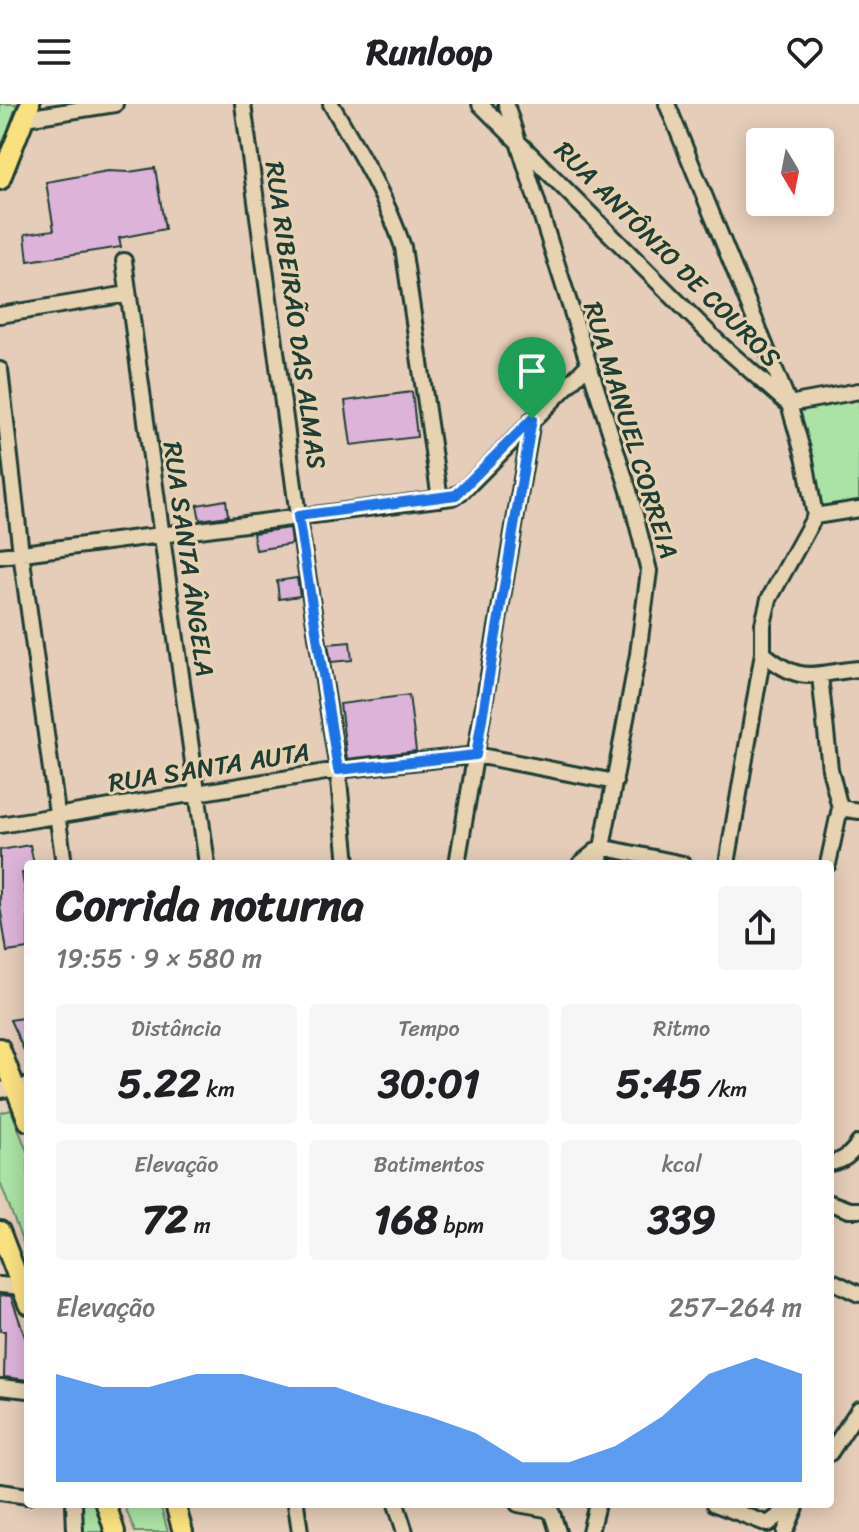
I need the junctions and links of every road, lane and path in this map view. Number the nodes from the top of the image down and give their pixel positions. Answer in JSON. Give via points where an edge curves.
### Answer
{"nodes":[{"id":1,"x":115,"y":104,"type":"edge"},
{"id":2,"x":243,"y":104,"type":"edge"},
{"id":3,"x":331,"y":104,"type":"edge"},
{"id":4,"x":480,"y":104,"type":"edge"},
{"id":5,"x":506,"y":104,"type":"edge"},
{"id":6,"x":667,"y":104,"type":"edge"},
{"id":7,"x":26,"y":108,"type":"edge"},
{"id":8,"x":517,"y":138,"type":"junction"},
{"id":9,"x":556,"y":178,"type":"junction"},
{"id":10,"x":0,"y":180,"type":"edge"},
{"id":11,"x":536,"y":202,"type":"junction"},
{"id":12,"x":124,"y":261,"type":"dead end"},
{"id":13,"x":128,"y":294,"type":"junction"},
{"id":14,"x":0,"y":315,"type":"edge"},
{"id":15,"x":587,"y":366,"type":"junction"},
{"id":16,"x":0,"y":370,"type":"edge"},
{"id":17,"x":859,"y":391,"type":"edge"},
{"id":18,"x":789,"y":404,"type":"junction"},
{"id":19,"x":532,"y":419,"type":"junction"},
{"id":20,"x":440,"y":499,"type":"junction"},
{"id":21,"x":859,"y":509,"type":"edge"},
{"id":22,"x":298,"y":516,"type":"junction"},
{"id":23,"x":815,"y":516,"type":"junction"},
{"id":24,"x":160,"y":536,"type":"junction"},
{"id":25,"x":21,"y":553,"type":"junction"},
{"id":26,"x":0,"y":556,"type":"edge"},
{"id":27,"x":763,"y":653,"type":"junction"},
{"id":28,"x":859,"y":669,"type":"edge"},
{"id":29,"x":820,"y":676,"type":"junction"},
{"id":30,"x":476,"y":755,"type":"junction"},
{"id":31,"x":338,"y":770,"type":"junction"},
{"id":32,"x":615,"y":782,"type":"junction"},
{"id":33,"x":197,"y":793,"type":"junction"},
{"id":34,"x":840,"y":808,"type":"junction"},
{"id":35,"x":859,"y":811,"type":"edge"},
{"id":36,"x":58,"y":815,"type":"junction"},
{"id":37,"x":0,"y":825,"type":"edge"},
{"id":38,"x":601,"y":847,"type":"junction"},
{"id":39,"x":64,"y":860,"type":"edge"},
{"id":40,"x":206,"y":860,"type":"edge"},
{"id":41,"x":347,"y":860,"type":"edge"},
{"id":42,"x":458,"y":860,"type":"edge"},
{"id":43,"x":585,"y":860,"type":"edge"},
{"id":44,"x":599,"y":860,"type":"edge"},
{"id":45,"x":664,"y":860,"type":"edge"},
{"id":46,"x":728,"y":860,"type":"edge"},
{"id":47,"x":829,"y":860,"type":"edge"},
{"id":48,"x":0,"y":1048,"type":"edge"},
{"id":49,"x":15,"y":1088,"type":"edge"},
{"id":50,"x":24,"y":1111,"type":"edge"},
{"id":51,"x":859,"y":1143,"type":"edge"},
{"id":52,"x":834,"y":1161,"type":"edge"},
{"id":53,"x":834,"y":1204,"type":"edge"},
{"id":54,"x":859,"y":1210,"type":"edge"},
{"id":55,"x":0,"y":1231,"type":"edge"},
{"id":56,"x":834,"y":1282,"type":"edge"},
{"id":57,"x":0,"y":1285,"type":"edge"},
{"id":58,"x":24,"y":1293,"type":"edge"},
{"id":59,"x":859,"y":1294,"type":"edge"},
{"id":60,"x":24,"y":1296,"type":"edge"},
{"id":61,"x":0,"y":1387,"type":"edge"},
{"id":62,"x":24,"y":1390,"type":"edge"},
{"id":63,"x":859,"y":1409,"type":"edge"},
{"id":64,"x":834,"y":1447,"type":"edge"},
{"id":65,"x":0,"y":1492,"type":"edge"},
{"id":66,"x":24,"y":1495,"type":"edge"},
{"id":67,"x":74,"y":1508,"type":"edge"},
{"id":68,"x":107,"y":1508,"type":"edge"},
{"id":69,"x":176,"y":1508,"type":"edge"},
{"id":70,"x":297,"y":1508,"type":"edge"},
{"id":71,"x":397,"y":1508,"type":"edge"},
{"id":72,"x":540,"y":1508,"type":"edge"},
{"id":73,"x":596,"y":1508,"type":"edge"},
{"id":74,"x":726,"y":1508,"type":"edge"},
{"id":75,"x":790,"y":1508,"type":"edge"},
{"id":76,"x":794,"y":1508,"type":"edge"},
{"id":77,"x":75,"y":1532,"type":"edge"},
{"id":78,"x":115,"y":1532,"type":"edge"},
{"id":79,"x":183,"y":1532,"type":"edge"},
{"id":80,"x":300,"y":1532,"type":"edge"},
{"id":81,"x":405,"y":1532,"type":"edge"},
{"id":82,"x":558,"y":1532,"type":"edge"},
{"id":83,"x":590,"y":1532,"type":"edge"},
{"id":84,"x":785,"y":1532,"type":"edge"}],
"edges":[{"from":1,"to":7,"type":"street"},
{"from":2,"to":22,"type":"street","name":"RUA RIBEIRÃO DAS ALMAS"},
{"from":3,"to":20,"type":"street","via":[[370,171],[403,247]]},
{"from":4,"to":8,"type":"street","name":"RUA ANTÔNIO DE COUROS"},
{"from":5,"to":8,"type":"street","name":"RUA MANUEL CORREIA"},
{"from":6,"to":18,"type":"street"},
{"from":7,"to":10,"type":"main road","via":[[10,133],[12,151]]},
{"from":8,"to":9,"type":"street","name":"RUA ANTÔNIO DE COUROS"},
{"from":8,"to":11,"type":"street","name":"RUA MANUEL CORREIA"},
{"from":9,"to":11,"type":"street","via":[[543,186]]},
{"from":9,"to":18,"type":"street","name":"RUA ANTÔNIO DE COUROS","via":[[719,343]]},
{"from":11,"to":15,"type":"street","name":"RUA MANUEL CORREIA"},
{"from":12,"to":13,"type":"street","name":"RUA SANTA ÂNGELA"},
{"from":13,"to":14,"type":"street"},
{"from":13,"to":24,"type":"street","name":"RUA SANTA ÂNGELA"},
{"from":15,"to":19,"type":"street"},
{"from":15,"to":32,"type":"street","name":"RUA MANUEL CORREIA","via":[[629,491],[649,571]]},
{"from":16,"to":25,"type":"street"},
{"from":17,"to":18,"type":"street"},
{"from":18,"to":23,"type":"street"},
{"from":19,"to":20,"type":"street","via":[[463,491]]},
{"from":19,"to":30,"type":"street"},
{"from":20,"to":22,"type":"street"},
{"from":21,"to":23,"type":"street"},
{"from":22,"to":24,"type":"street"},
{"from":22,"to":31,"type":"street","name":"RUA RIBEIRÃO DAS ALMAS"},
{"from":23,"to":27,"type":"street","via":[[769,599]]},
{"from":24,"to":25,"type":"street"},
{"from":24,"to":33,"type":"street","name":"RUA SANTA ÂNGELA"},
{"from":25,"to":26,"type":"street"},
{"from":25,"to":36,"type":"street"},
{"from":27,"to":29,"type":"street","via":[[794,674]]},
{"from":27,"to":46,"type":"street"},
{"from":28,"to":29,"type":"street"},
{"from":29,"to":34,"type":"street","via":[[830,769]]},
{"from":30,"to":31,"type":"street","name":"RUA SANTA AUTA"},
{"from":30,"to":32,"type":"street","name":"RUA SANTA AUTA"},
{"from":30,"to":42,"type":"street"},
{"from":31,"to":33,"type":"street","name":"RUA SANTA AUTA"},
{"from":31,"to":41,"type":"street","name":"RUA RIBEIRÃO DAS ALMAS"},
{"from":32,"to":38,"type":"street","name":"RUA MANUEL CORREIA"},
{"from":33,"to":36,"type":"street","name":"RUA SANTA AUTA"},
{"from":33,"to":40,"type":"street","name":"RUA SANTA ÂNGELA"},
{"from":34,"to":35,"type":"street"},
{"from":34,"to":47,"type":"street"},
{"from":36,"to":37,"type":"street","name":"RUA SANTA AUTA"},
{"from":36,"to":39,"type":"street"},
{"from":38,"to":43,"type":"street"},
{"from":38,"to":44,"type":"street","name":"RUA MANUEL CORREIA"},
{"from":38,"to":45,"type":"street"},
{"from":48,"to":49,"type":"main road"},
{"from":49,"to":50,"type":"main road"},
{"from":51,"to":52,"type":"street","via":[[851,1154]]},
{"from":53,"to":54,"type":"street"},
{"from":55,"to":58,"type":"main road"},
{"from":56,"to":59,"type":"street"},
{"from":57,"to":60,"type":"street"},
{"from":61,"to":62,"type":"street"},
{"from":63,"to":64,"type":"street"},
{"from":65,"to":66,"type":"street"},
{"from":67,"to":77,"type":"street"},
{"from":68,"to":78,"type":"main road"},
{"from":69,"to":79,"type":"main road"},
{"from":70,"to":80,"type":"street"},
{"from":71,"to":81,"type":"street"},
{"from":72,"to":82,"type":"street","via":[[555,1517]]},
{"from":73,"to":83,"type":"street"},
{"from":74,"to":75,"type":"street","via":[[768,1524]]},
{"from":76,"to":84,"type":"street"}]}
